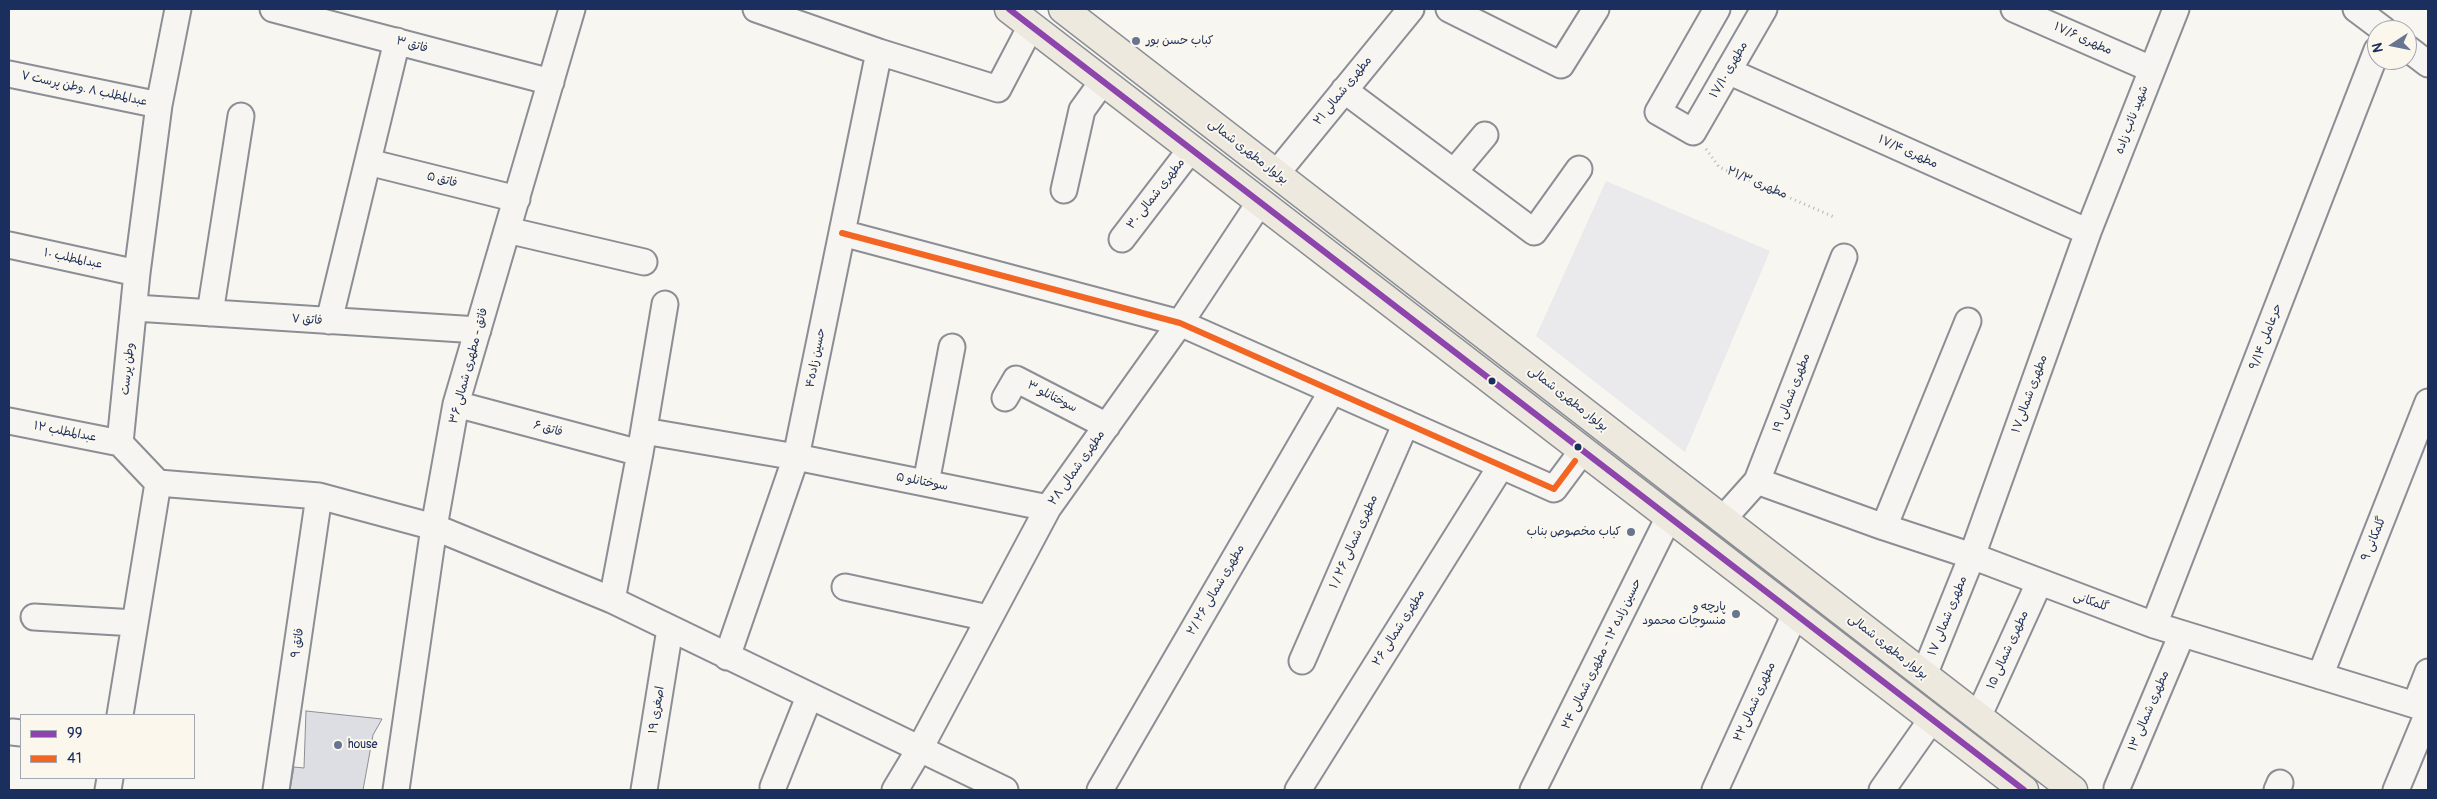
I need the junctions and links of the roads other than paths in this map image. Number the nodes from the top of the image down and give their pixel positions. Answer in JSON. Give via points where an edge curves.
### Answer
{"nodes":[{"id":1,"x":178,"y":9,"type":"edge"},
{"id":2,"x":273,"y":9,"type":"edge"},
{"id":3,"x":572,"y":9,"type":"edge"},
{"id":4,"x":756,"y":9,"type":"edge"},
{"id":5,"x":1009,"y":9,"type":"edge"},
{"id":6,"x":1063,"y":9,"type":"edge"},
{"id":7,"x":1411,"y":9,"type":"edge"},
{"id":8,"x":1450,"y":9,"type":"edge"},
{"id":9,"x":1717,"y":9,"type":"edge"},
{"id":10,"x":1764,"y":9,"type":"edge"},
{"id":11,"x":2014,"y":9,"type":"edge"},
{"id":12,"x":2176,"y":9,"type":"edge"},
{"id":13,"x":2356,"y":9,"type":"edge"},
{"id":14,"x":1587,"y":11,"type":"edge"},
{"id":15,"x":2371,"y":20,"type":"edge"},
{"id":16,"x":1031,"y":26,"type":"junction"},
{"id":17,"x":397,"y":41,"type":"junction"},
{"id":18,"x":879,"y":52,"type":"junction"},
{"id":19,"x":2417,"y":56,"type":"edge"},
{"id":20,"x":2428,"y":64,"type":"edge"},
{"id":21,"x":2151,"y":69,"type":"junction"},
{"id":22,"x":2369,"y":70,"type":"edge"},
{"id":23,"x":1728,"y":71,"type":"junction"},
{"id":24,"x":9,"y":74,"type":"edge"},
{"id":25,"x":1103,"y":81,"type":"junction"},
{"id":26,"x":551,"y":82,"type":"junction"},
{"id":27,"x":1344,"y":90,"type":"junction"},
{"id":28,"x":159,"y":105,"type":"junction"},
{"id":29,"x":241,"y":116,"type":"dead end"},
{"id":30,"x":1485,"y":135,"type":"dead end"},
{"id":31,"x":1191,"y":149,"type":"junction"},
{"id":32,"x":368,"y":162,"type":"junction"},
{"id":33,"x":1579,"y":169,"type":"dead end"},
{"id":34,"x":1454,"y":172,"type":"junction"},
{"id":35,"x":1276,"y":174,"type":"junction"},
{"id":36,"x":1064,"y":190,"type":"dead end"},
{"id":37,"x":517,"y":199,"type":"junction"},
{"id":38,"x":1260,"y":202,"type":"junction"},
{"id":39,"x":507,"y":230,"type":"junction"},
{"id":40,"x":2088,"y":232,"type":"junction"},
{"id":41,"x":842,"y":233,"type":"junction"},
{"id":42,"x":1122,"y":239,"type":"dead end"},
{"id":43,"x":9,"y":245,"type":"edge"},
{"id":44,"x":1844,"y":257,"type":"dead end"},
{"id":45,"x":644,"y":262,"type":"dead end"},
{"id":46,"x":137,"y":273,"type":"junction"},
{"id":47,"x":666,"y":304,"type":"dead end"},
{"id":48,"x":135,"y":308,"type":"junction"},
{"id":49,"x":210,"y":313,"type":"junction"},
{"id":50,"x":329,"y":321,"type":"junction"},
{"id":51,"x":1968,"y":321,"type":"dead end"},
{"id":52,"x":1180,"y":323,"type":"junction"},
{"id":53,"x":478,"y":330,"type":"junction"},
{"id":54,"x":952,"y":347,"type":"dead end"},
{"id":55,"x":1332,"y":391,"type":"junction"},
{"id":56,"x":1005,"y":398,"type":"dead end"},
{"id":57,"x":2428,"y":402,"type":"edge"},
{"id":58,"x":456,"y":404,"type":"junction"},
{"id":59,"x":9,"y":421,"type":"edge"},
{"id":60,"x":1406,"y":423,"type":"junction"},
{"id":61,"x":1107,"y":426,"type":"junction"},
{"id":62,"x":642,"y":442,"type":"junction"},
{"id":63,"x":120,"y":443,"type":"junction"},
{"id":64,"x":1583,"y":450,"type":"junction"},
{"id":65,"x":796,"y":457,"type":"junction"},
{"id":66,"x":1501,"y":466,"type":"junction"},
{"id":67,"x":1758,"y":482,"type":"junction"},
{"id":68,"x":158,"y":483,"type":"junction"},
{"id":69,"x":926,"y":483,"type":"junction"},
{"id":70,"x":320,"y":496,"type":"junction"},
{"id":71,"x":1048,"y":508,"type":"junction"},
{"id":72,"x":1669,"y":517,"type":"junction"},
{"id":73,"x":1723,"y":519,"type":"junction"},
{"id":74,"x":434,"y":527,"type":"junction"},
{"id":75,"x":1884,"y":527,"type":"junction"},
{"id":76,"x":1972,"y":556,"type":"junction"},
{"id":77,"x":2039,"y":582,"type":"junction"},
{"id":78,"x":845,"y":587,"type":"dead end"},
{"id":79,"x":612,"y":600,"type":"junction"},
{"id":80,"x":1795,"y":614,"type":"junction"},
{"id":81,"x":34,"y":617,"type":"dead end"},
{"id":82,"x":988,"y":618,"type":"junction"},
{"id":83,"x":135,"y":623,"type":"junction"},
{"id":84,"x":2154,"y":625,"type":"junction"},
{"id":85,"x":670,"y":629,"type":"junction"},
{"id":86,"x":2182,"y":634,"type":"junction"},
{"id":87,"x":727,"y":657,"type":"junction"},
{"id":88,"x":1302,"y":661,"type":"dead end"},
{"id":89,"x":2428,"y":672,"type":"edge"},
{"id":90,"x":1924,"y":675,"type":"junction"},
{"id":91,"x":2320,"y":676,"type":"junction"},
{"id":92,"x":809,"y":697,"type":"junction"},
{"id":93,"x":2424,"y":709,"type":"edge"},
{"id":94,"x":120,"y":714,"type":"edge"},
{"id":95,"x":1978,"y":717,"type":"junction"},
{"id":96,"x":1932,"y":719,"type":"junction"},
{"id":97,"x":919,"y":750,"type":"junction"},
{"id":98,"x":772,"y":787,"type":"dead end"},
{"id":99,"x":2117,"y":788,"type":"dead end"},
{"id":100,"x":276,"y":790,"type":"edge"},
{"id":101,"x":396,"y":790,"type":"edge"},
{"id":102,"x":644,"y":790,"type":"edge"},
{"id":103,"x":895,"y":790,"type":"edge"},
{"id":104,"x":1005,"y":790,"type":"edge"},
{"id":105,"x":1100,"y":790,"type":"edge"},
{"id":106,"x":1298,"y":790,"type":"edge"},
{"id":107,"x":1533,"y":790,"type":"edge"},
{"id":108,"x":1715,"y":790,"type":"edge"},
{"id":109,"x":1882,"y":790,"type":"edge"},
{"id":110,"x":2024,"y":790,"type":"edge"},
{"id":111,"x":2073,"y":790,"type":"edge"},
{"id":112,"x":2396,"y":790,"type":"edge"}],
"edges":[{"from":1,"to":28,"type":"street","name":"وطن پرست"},
{"from":2,"to":17,"type":"street","name":"فاتق ۳"},
{"from":3,"to":26,"type":"street","name":"فاتق - مطهری شمالی ۳۶"},
{"from":4,"to":18,"type":"street"},
{"from":5,"to":16,"type":"main road"},
{"from":6,"to":35,"type":"main road","name":"بولوار مطهری شمالی"},
{"from":7,"to":27,"type":"street","name":"مطهری شمالی ۲۱"},
{"from":8,"to":14,"type":"street","via":[[1561,65]]},
{"from":9,"to":23,"type":"street","name":"مطهری ۱۷/۱۰","via":[[1658,112],[1693,132]]},
{"from":10,"to":23,"type":"street","name":"مطهری ۱۷/۱۰"},
{"from":11,"to":21,"type":"street","name":"مطهری ۱۷/۶"},
{"from":12,"to":21,"type":"street","name":"شهید نائب زاده"},
{"from":13,"to":15,"type":"street"},
{"from":16,"to":18,"type":"street","via":[[998,89]]},
{"from":16,"to":25,"type":"main road"},
{"from":17,"to":26,"type":"street","name":"فاتق ۳"},
{"from":17,"to":32,"type":"street"},
{"from":18,"to":41,"type":"street","name":"حسین زاده۴"},
{"from":19,"to":20,"type":"street"},
{"from":21,"to":40,"type":"street","name":"شهید نائب زاده"},
{"from":22,"to":84,"type":"street","name":"حرعاملی ۹/۱۴"},
{"from":23,"to":40,"type":"street","name":"مطهری ۱۷/۴"},
{"from":24,"to":28,"type":"street","name":"عبدالمطلب ۸ .وطن پرست ۷"},
{"from":25,"to":31,"type":"main road"},
{"from":25,"to":36,"type":"street","via":[[1082,110]]},
{"from":26,"to":37,"type":"street","name":"فاتق - مطهری شمالی ۳۶"},
{"from":27,"to":34,"type":"street"},
{"from":27,"to":35,"type":"street","name":"مطهری شمالی ۲۱"},
{"from":28,"to":46,"type":"street","name":"وطن پرست"},
{"from":29,"to":49,"type":"street"},
{"from":30,"to":34,"type":"street"},
{"from":31,"to":38,"type":"main road"},
{"from":31,"to":42,"type":"street","name":"مطهری شمالی ۳۰"},
{"from":32,"to":37,"type":"street","name":"فاتق ۵"},
{"from":32,"to":50,"type":"street"},
{"from":33,"to":34,"type":"street","via":[[1534,232]]},
{"from":35,"to":73,"type":"main road","name":"بولوار مطهری شمالی"},
{"from":37,"to":39,"type":"street","name":"فاتق - مطهری شمالی ۳۶"},
{"from":38,"to":52,"type":"street","name":"مطهری شمالی ۲۸"},
{"from":38,"to":64,"type":"main road"},
{"from":39,"to":45,"type":"street"},
{"from":39,"to":53,"type":"street","name":"فاتق - مطهری شمالی ۳۶"},
{"from":40,"to":76,"type":"street","name":"مطهری شمالی۱۷"},
{"from":41,"to":52,"type":"street"},
{"from":41,"to":65,"type":"street","name":"حسین زاده۴"},
{"from":43,"to":46,"type":"street","name":"عبدالمطلب ۱۰"},
{"from":44,"to":67,"type":"street","name":"مطهری شمالی ۱۹"},
{"from":46,"to":48,"type":"street","name":"وطن پرست"},
{"from":47,"to":62,"type":"street"},
{"from":48,"to":49,"type":"street","name":"فاتق ۷"},
{"from":48,"to":63,"type":"street","name":"وطن پرست"},
{"from":49,"to":50,"type":"street","name":"فاتق ۷"},
{"from":50,"to":53,"type":"street","name":"فاتق ۷"},
{"from":51,"to":75,"type":"street"},
{"from":52,"to":55,"type":"street"},
{"from":52,"to":61,"type":"street","name":"مطهری شمالی ۲۸"},
{"from":53,"to":58,"type":"street","name":"فاتق - مطهری شمالی ۳۶"},
{"from":54,"to":69,"type":"street"},
{"from":55,"to":60,"type":"street"},
{"from":55,"to":105,"type":"street","name":"مطهری شمالی ۲۶ /۲"},
{"from":56,"to":61,"type":"street","name":"سوختانلو ۳","via":[[1016,379]]},
{"from":57,"to":91,"type":"street","name":"گلمکانی ۹"},
{"from":58,"to":62,"type":"street","name":"فاتق ۶"},
{"from":58,"to":74,"type":"street","name":"فاتق - مطهری شمالی ۳۶"},
{"from":59,"to":63,"type":"street","name":"عبدالمطلب ۱۲"},
{"from":60,"to":66,"type":"street"},
{"from":60,"to":88,"type":"street","name":"مطهری شمالی ۲۶ / ۱"},
{"from":61,"to":71,"type":"street","name":"مطهری شمالی ۲۸"},
{"from":62,"to":65,"type":"street","name":"فاتق ۶"},
{"from":62,"to":79,"type":"street"},
{"from":63,"to":68,"type":"street"},
{"from":64,"to":66,"type":"street","via":[[1554,489]]},
{"from":64,"to":72,"type":"main road"},
{"from":65,"to":69,"type":"street","name":"سوختانلو ۵"},
{"from":65,"to":87,"type":"street","name":"حسین زاده۴"},
{"from":66,"to":106,"type":"street","name":"مطهری شمالی ۲۶"},
{"from":67,"to":73,"type":"street","name":"مطهری شمالی ۱۹"},
{"from":67,"to":75,"type":"street","name":"گلمکانی"},
{"from":68,"to":70,"type":"street"},
{"from":68,"to":83,"type":"street"},
{"from":69,"to":71,"type":"street","name":"سوختانلو ۵"},
{"from":70,"to":74,"type":"street"},
{"from":70,"to":100,"type":"street","name":"فاتق ۹"},
{"from":71,"to":82,"type":"street","name":"مطهری شمالی ۲۸"},
{"from":72,"to":80,"type":"main road"},
{"from":72,"to":107,"type":"street","name":"حسین زاده ۱۲ - مطهری شمالی ۲۴"},
{"from":73,"to":90,"type":"main road","name":"بولوار مطهری شمالی"},
{"from":74,"to":79,"type":"street"},
{"from":74,"to":101,"type":"street","name":"فاتق - مطهری شمالی ۳۶"},
{"from":75,"to":76,"type":"street","name":"گلمکانی"},
{"from":76,"to":77,"type":"street","name":"گلمکانی"},
{"from":76,"to":90,"type":"street","name":"مطهری شمالی ۱۷"},
{"from":77,"to":84,"type":"street","name":"گلمکانی"},
{"from":77,"to":95,"type":"street","name":"مطهری شمالی ۱۵"},
{"from":78,"to":82,"type":"street"},
{"from":79,"to":85,"type":"street"},
{"from":80,"to":96,"type":"main road"},
{"from":80,"to":108,"type":"street","name":"مطهری شمالی۲۲"},
{"from":81,"to":83,"type":"street"},
{"from":82,"to":97,"type":"street","name":"مطهری شمالی ۲۸"},
{"from":83,"to":94,"type":"street"},
{"from":84,"to":86,"type":"street","name":"گلمکانی"},
{"from":85,"to":87,"type":"street"},
{"from":85,"to":102,"type":"street","name":"اصغری ۱۹"},
{"from":86,"to":91,"type":"street","name":"گلمکانی"},
{"from":86,"to":99,"type":"street","name":"مطهری شمالی ۱۳"},
{"from":87,"to":92,"type":"street"},
{"from":89,"to":93,"type":"street"},
{"from":90,"to":95,"type":"main road","name":"بولوار مطهری شمالی"},
{"from":91,"to":93,"type":"street","name":"گلمکانی"},
{"from":92,"to":97,"type":"street"},
{"from":92,"to":98,"type":"street"},
{"from":93,"to":112,"type":"street"},
{"from":95,"to":111,"type":"main road","name":"بولوار مطهری شمالی"},
{"from":96,"to":109,"type":"street"},
{"from":96,"to":110,"type":"main road"},
{"from":97,"to":103,"type":"street","name":"مطهری شمالی ۲۸"},
{"from":97,"to":104,"type":"street"}]}
